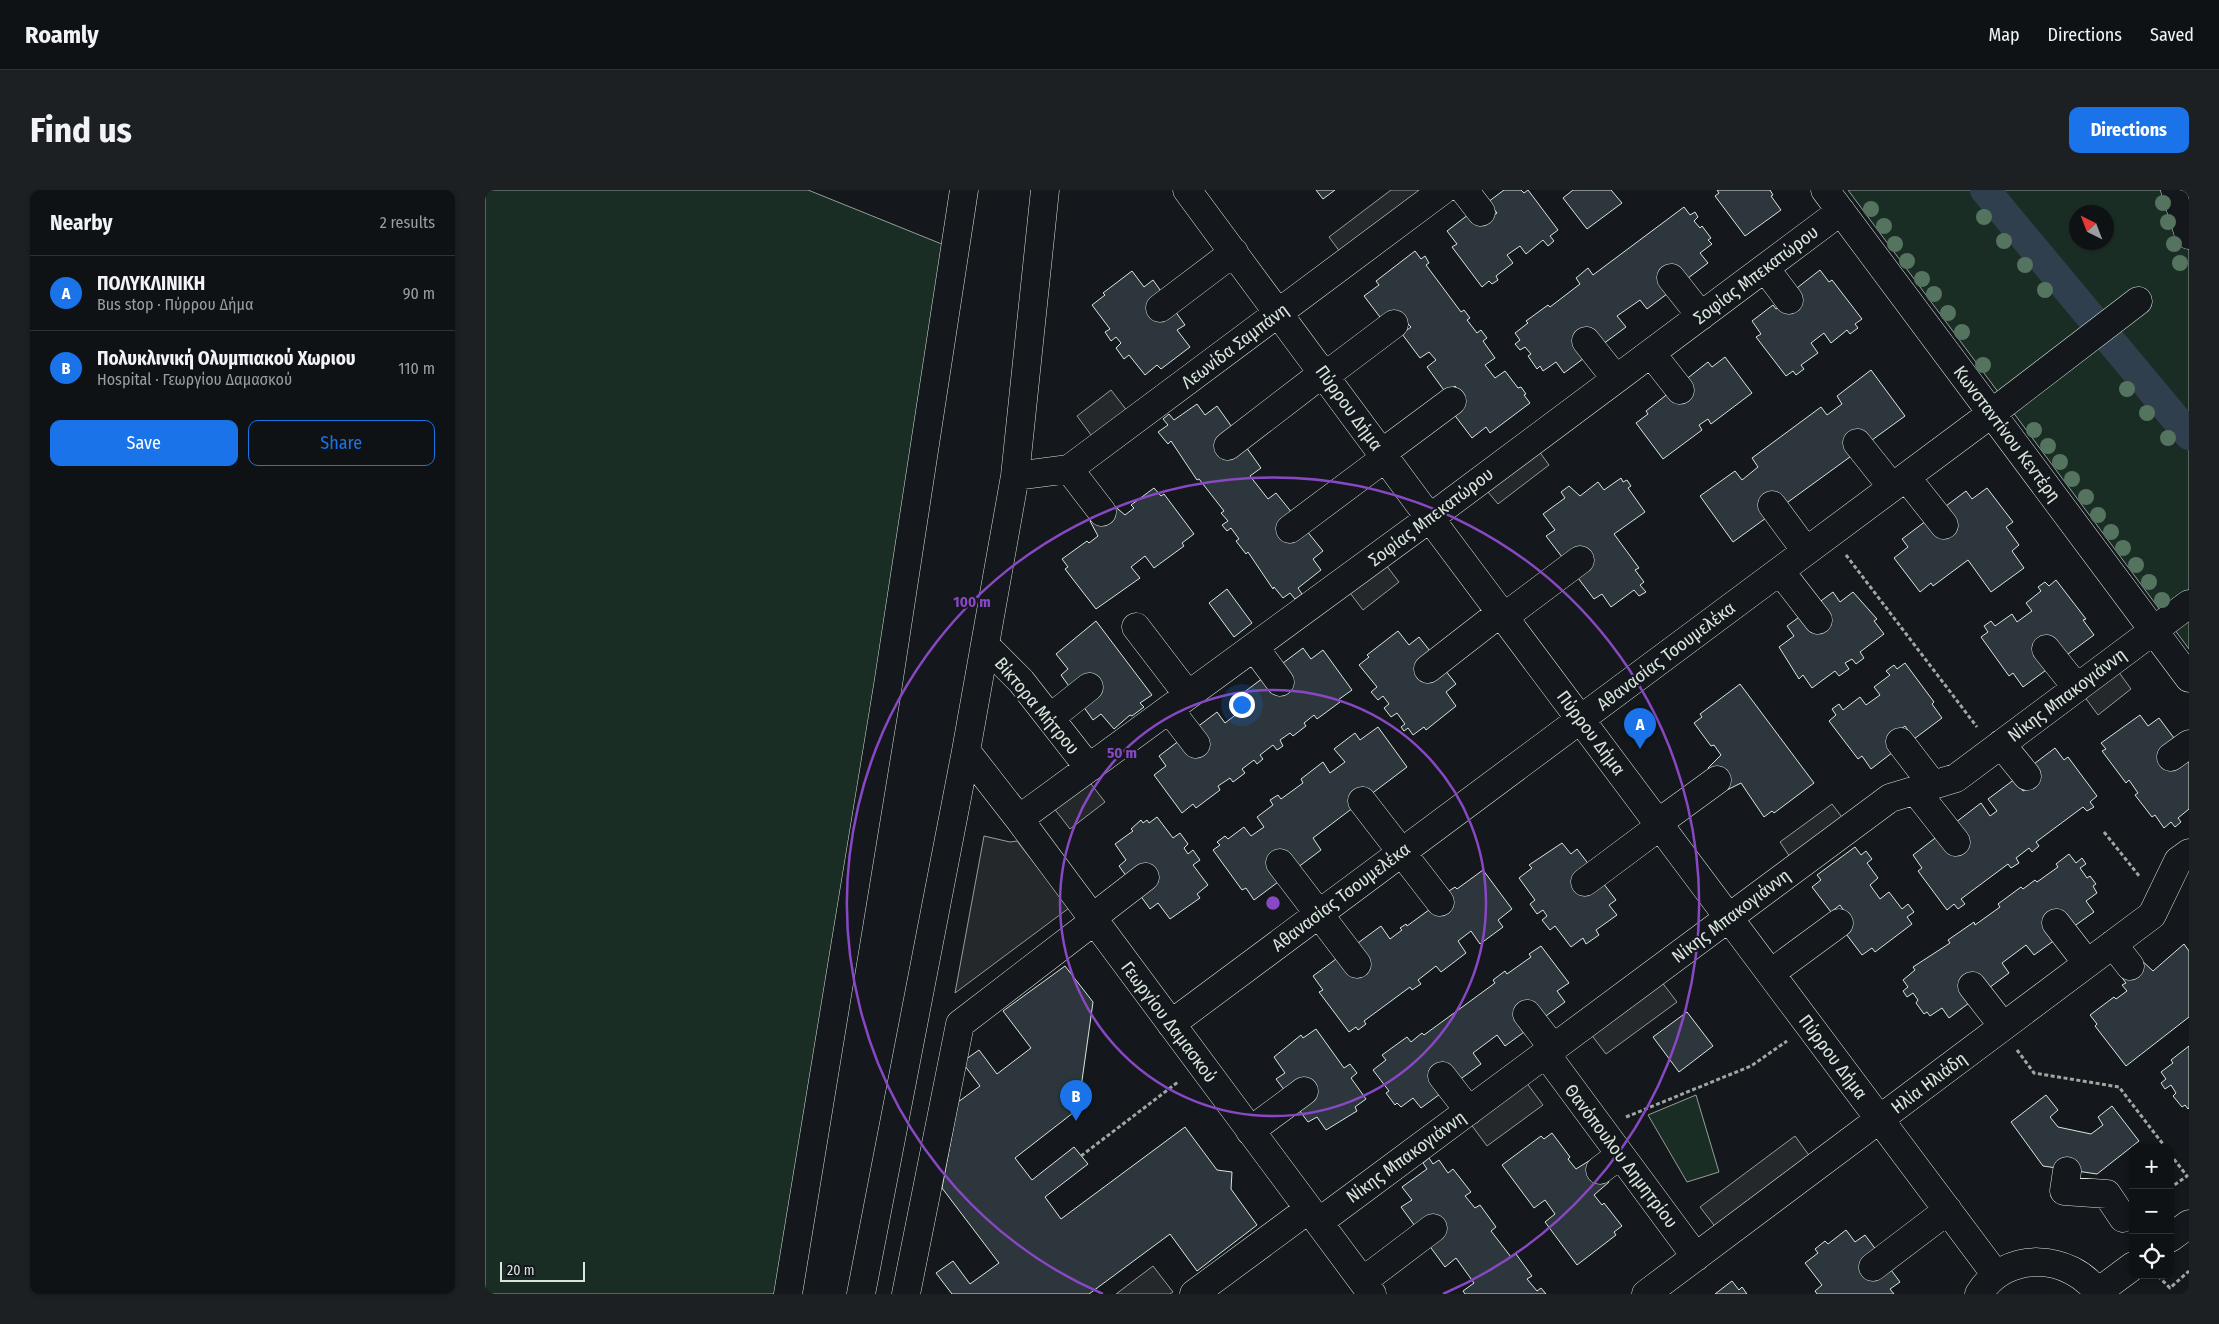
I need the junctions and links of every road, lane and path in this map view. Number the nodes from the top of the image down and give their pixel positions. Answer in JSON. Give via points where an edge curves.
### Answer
{"nodes":[{"id":1,"x":964,"y":190,"type":"edge"},
{"id":2,"x":1045,"y":190,"type":"edge"},
{"id":3,"x":1187,"y":190,"type":"edge"},
{"id":4,"x":1443,"y":190,"type":"edge"},
{"id":5,"x":1464,"y":190,"type":"edge"},
{"id":6,"x":1825,"y":190,"type":"edge"},
{"id":7,"x":2175,"y":190,"type":"edge"},
{"id":8,"x":1481,"y":212,"type":"dead end"},
{"id":9,"x":1841,"y":212,"type":"junction"},
{"id":10,"x":2189,"y":235,"type":"edge"},
{"id":11,"x":1234,"y":252,"type":"junction"},
{"id":12,"x":1765,"y":268,"type":"junction"},
{"id":13,"x":1671,"y":278,"type":"dead end"},
{"id":14,"x":1789,"y":300,"type":"dead end"},
{"id":15,"x":2138,"y":301,"type":"dead end"},
{"id":16,"x":1160,"y":308,"type":"dead end"},
{"id":17,"x":1279,"y":313,"type":"junction"},
{"id":18,"x":1701,"y":316,"type":"junction"},
{"id":19,"x":1395,"y":324,"type":"dead end"},
{"id":20,"x":1585,"y":341,"type":"dead end"},
{"id":21,"x":1651,"y":353,"type":"junction"},
{"id":22,"x":1324,"y":374,"type":"junction"},
{"id":23,"x":1616,"y":379,"type":"junction"},
{"id":24,"x":1680,"y":390,"type":"dead end"},
{"id":25,"x":1452,"y":401,"type":"dead end"},
{"id":26,"x":1992,"y":413,"type":"junction"},
{"id":27,"x":1857,"y":443,"type":"dead end"},
{"id":28,"x":1228,"y":446,"type":"dead end"},
{"id":29,"x":1384,"y":455,"type":"junction"},
{"id":30,"x":1069,"y":469,"type":"junction"},
{"id":31,"x":1015,"y":476,"type":"junction"},
{"id":32,"x":1899,"y":482,"type":"junction"},
{"id":33,"x":1772,"y":505,"type":"dead end"},
{"id":34,"x":1102,"y":512,"type":"dead end"},
{"id":35,"x":1430,"y":518,"type":"junction"},
{"id":36,"x":1943,"y":526,"type":"dead end"},
{"id":37,"x":1290,"y":529,"type":"dead end"},
{"id":38,"x":1830,"y":534,"type":"junction"},
{"id":39,"x":1806,"y":551,"type":"junction"},
{"id":40,"x":1580,"y":560,"type":"dead end"},
{"id":41,"x":1780,"y":571,"type":"junction"},
{"id":42,"x":2189,"y":604,"type":"edge"},
{"id":43,"x":1502,"y":615,"type":"junction"},
{"id":44,"x":1818,"y":620,"type":"dead end"},
{"id":45,"x":1136,"y":627,"type":"dead end"},
{"id":46,"x":2154,"y":630,"type":"junction"},
{"id":47,"x":985,"y":645,"type":"junction"},
{"id":48,"x":1254,"y":647,"type":"junction"},
{"id":49,"x":2046,"y":649,"type":"dead end"},
{"id":50,"x":1428,"y":669,"type":"dead end"},
{"id":51,"x":2189,"y":678,"type":"edge"},
{"id":52,"x":1280,"y":682,"type":"dead end"},
{"id":53,"x":1089,"y":687,"type":"dead end"},
{"id":54,"x":2077,"y":688,"type":"junction"},
{"id":55,"x":1179,"y":702,"type":"junction"},
{"id":56,"x":1050,"y":718,"type":"junction"},
{"id":57,"x":1580,"y":720,"type":"junction"},
{"id":58,"x":1900,"y":742,"type":"dead end"},
{"id":59,"x":1196,"y":744,"type":"dead end"},
{"id":60,"x":1998,"y":747,"type":"junction"},
{"id":61,"x":966,"y":751,"type":"junction"},
{"id":62,"x":1089,"y":768,"type":"junction"},
{"id":63,"x":2027,"y":776,"type":"dead end"},
{"id":64,"x":1717,"y":780,"type":"dead end"},
{"id":65,"x":1924,"y":787,"type":"junction"},
{"id":66,"x":1362,"y":801,"type":"dead end"},
{"id":67,"x":1019,"y":819,"type":"junction"},
{"id":68,"x":1659,"y":824,"type":"junction"},
{"id":69,"x":2104,"y":832,"type":"dead end"},
{"id":70,"x":1956,"y":842,"type":"dead end"},
{"id":71,"x":1401,"y":852,"type":"junction"},
{"id":72,"x":2189,"y":852,"type":"edge"},
{"id":73,"x":1280,"y":863,"type":"dead end"},
{"id":74,"x":1145,"y":877,"type":"dead end"},
{"id":75,"x":1585,"y":882,"type":"dead end"},
{"id":76,"x":2158,"y":901,"type":"junction"},
{"id":77,"x":1440,"y":902,"type":"dead end"},
{"id":78,"x":1318,"y":914,"type":"junction"},
{"id":79,"x":1729,"y":917,"type":"junction"},
{"id":80,"x":1093,"y":919,"type":"junction"},
{"id":81,"x":1839,"y":923,"type":"dead end"},
{"id":82,"x":2056,"y":923,"type":"dead end"},
{"id":83,"x":2113,"y":944,"type":"junction"},
{"id":84,"x":2087,"y":963,"type":"junction"},
{"id":85,"x":1357,"y":964,"type":"dead end"},
{"id":86,"x":2130,"y":966,"type":"dead end"},
{"id":87,"x":1771,"y":974,"type":"junction"},
{"id":88,"x":1972,"y":986,"type":"dead end"},
{"id":89,"x":1527,"y":1014,"type":"dead end"},
{"id":90,"x":1171,"y":1024,"type":"junction"},
{"id":91,"x":1809,"y":1025,"type":"junction"},
{"id":92,"x":2002,"y":1027,"type":"junction"},
{"id":93,"x":1550,"y":1051,"type":"junction"},
{"id":94,"x":1201,"y":1065,"type":"junction"},
{"id":95,"x":1442,"y":1076,"type":"dead end"},
{"id":96,"x":1304,"y":1090,"type":"dead end"},
{"id":97,"x":1469,"y":1111,"type":"junction"},
{"id":98,"x":1880,"y":1120,"type":"junction"},
{"id":99,"x":1600,"y":1128,"type":"junction"},
{"id":100,"x":1250,"y":1131,"type":"junction"},
{"id":101,"x":2163,"y":1144,"type":"edge"},
{"id":102,"x":1081,"y":1156,"type":"dead end"},
{"id":103,"x":2174,"y":1159,"type":"edge"},
{"id":104,"x":2067,"y":1170,"type":"dead end"},
{"id":105,"x":2174,"y":1185,"type":"edge"},
{"id":106,"x":1948,"y":1210,"type":"junction"},
{"id":107,"x":1314,"y":1215,"type":"junction"},
{"id":108,"x":2123,"y":1218,"type":"dead end"},
{"id":109,"x":2189,"y":1224,"type":"edge"},
{"id":110,"x":1433,"y":1228,"type":"dead end"},
{"id":111,"x":2174,"y":1235,"type":"edge"},
{"id":112,"x":1696,"y":1257,"type":"junction"},
{"id":113,"x":1873,"y":1267,"type":"dead end"},
{"id":114,"x":2129,"y":1269,"type":"edge"},
{"id":115,"x":2189,"y":1271,"type":"edge"},
{"id":116,"x":2161,"y":1279,"type":"edge"},
{"id":117,"x":1987,"y":1284,"type":"edge"},
{"id":118,"x":1367,"y":1288,"type":"edge"},
{"id":119,"x":1657,"y":1291,"type":"edge"},
{"id":120,"x":2098,"y":1293,"type":"edge"},
{"id":121,"x":788,"y":1294,"type":"edge"},
{"id":122,"x":861,"y":1294,"type":"edge"},
{"id":123,"x":906,"y":1294,"type":"edge"},
{"id":124,"x":1193,"y":1294,"type":"edge"}],
"edges":[{"from":1,"to":121,"type":"street"},
{"from":2,"to":31,"type":"street"},
{"from":3,"to":11,"type":"street","name":"Πύρρου Δήμα"},
{"from":4,"to":17,"type":"street","name":"Λεωνίδα Σαμπάνη"},
{"from":5,"to":8,"type":"street"},
{"from":6,"to":9,"type":"street","name":"Κωνσταντίνου Κεντέρη"},
{"from":7,"to":10,"type":"street"},
{"from":9,"to":12,"type":"street","name":"Σοφίας Μπεκατώρου"},
{"from":9,"to":26,"type":"street","name":"Κωνσταντίνου Κεντέρη"},
{"from":11,"to":16,"type":"street"},
{"from":11,"to":17,"type":"street","name":"Πύρρου Δήμα"},
{"from":12,"to":14,"type":"street"},
{"from":12,"to":18,"type":"street","name":"Σοφίας Μπεκατώρου"},
{"from":13,"to":18,"type":"street"},
{"from":15,"to":26,"type":"street","name":"Αθανασίας Τσουμελέκα"},
{"from":17,"to":22,"type":"street","name":"Πύρρου Δήμα"},
{"from":17,"to":30,"type":"street","name":"Λεωνίδα Σαμπάνη"},
{"from":18,"to":21,"type":"street","name":"Σοφίας Μπεκατώρου"},
{"from":19,"to":22,"type":"street"},
{"from":20,"to":23,"type":"street"},
{"from":21,"to":23,"type":"street","name":"Σοφίας Μπεκατώρου"},
{"from":21,"to":24,"type":"street"},
{"from":22,"to":28,"type":"street"},
{"from":22,"to":29,"type":"street","name":"Πύρρου Δήμα"},
{"from":23,"to":35,"type":"street","name":"Σοφίας Μπεκατώρου"},
{"from":25,"to":29,"type":"street"},
{"from":26,"to":32,"type":"street","name":"Αθανασίας Τσουμελέκα"},
{"from":26,"to":46,"type":"street","name":"Κωνσταντίνου Κεντέρη"},
{"from":27,"to":32,"type":"street"},
{"from":29,"to":35,"type":"street","name":"Πύρρου Δήμα"},
{"from":29,"to":37,"type":"street"},
{"from":30,"to":31,"type":"street","name":"Λεωνίδα Σαμπάνη"},
{"from":30,"to":34,"type":"street"},
{"from":31,"to":47,"type":"street"},
{"from":32,"to":36,"type":"street"},
{"from":32,"to":38,"type":"street","name":"Αθανασίας Τσουμελέκα"},
{"from":33,"to":39,"type":"street"},
{"from":35,"to":43,"type":"street","name":"Πύρρου Δήμα"},
{"from":35,"to":48,"type":"street","name":"Σοφίας Μπεκατώρου"},
{"from":38,"to":39,"type":"street","name":"Αθανασίας Τσουμελέκα"},
{"from":38,"to":60,"type":"path"},
{"from":39,"to":41,"type":"street","name":"Αθανασίας Τσουμελέκα"},
{"from":40,"to":43,"type":"street"},
{"from":41,"to":44,"type":"street"},
{"from":41,"to":57,"type":"street","name":"Αθανασίας Τσουμελέκα"},
{"from":42,"to":46,"type":"street","name":"Νίκης Μπακογιάννη"},
{"from":43,"to":50,"type":"street"},
{"from":43,"to":57,"type":"street","name":"Πύρρου Δήμα"},
{"from":45,"to":55,"type":"street"},
{"from":46,"to":51,"type":"street","name":"Κωνσταντίνου Κεντέρη"},
{"from":46,"to":54,"type":"street","name":"Νίκης Μπακογιάννη"},
{"from":47,"to":56,"type":"street","name":"Βίκτορα Μήτρου","via":[[1021,681]]},
{"from":47,"to":61,"type":"street"},
{"from":48,"to":52,"type":"street"},
{"from":48,"to":55,"type":"street","name":"Σοφίας Μπεκατώρου"},
{"from":49,"to":54,"type":"street"},
{"from":53,"to":56,"type":"street"},
{"from":54,"to":60,"type":"street","name":"Νίκης Μπακογιάννη"},
{"from":55,"to":59,"type":"street"},
{"from":55,"to":62,"type":"street","name":"Σοφίας Μπεκατώρου"},
{"from":56,"to":62,"type":"street","name":"Βίκτορα Μήτρου"},
{"from":57,"to":68,"type":"street","name":"Πύρρου Δήμα"},
{"from":57,"to":71,"type":"street","name":"Αθανασίας Τσουμελέκα"},
{"from":58,"to":65,"type":"street"},
{"from":60,"to":63,"type":"street"},
{"from":60,"to":65,"type":"street","name":"Νίκης Μπακογιάννη","via":[[1956,778]]},
{"from":61,"to":67,"type":"street","name":"Γεωργίου Δαμασκού"},
{"from":61,"to":122,"type":"street"},
{"from":62,"to":67,"type":"street","name":"Σοφίας Μπεκατώρου"},
{"from":64,"to":68,"type":"street"},
{"from":65,"to":70,"type":"street"},
{"from":65,"to":79,"type":"street","name":"Νίκης Μπακογιάννη","via":[[1890,798]]},
{"from":66,"to":71,"type":"street"},
{"from":67,"to":80,"type":"street","name":"Γεωργίου Δαμασκού"},
{"from":68,"to":75,"type":"street"},
{"from":68,"to":79,"type":"street","name":"Πύρρου Δήμα"},
{"from":69,"to":76,"type":"path"},
{"from":71,"to":77,"type":"street"},
{"from":71,"to":78,"type":"street","name":"Αθανασίας Τσουμελέκα"},
{"from":72,"to":76,"type":"street","name":"Ηλία Ηλιάδη","via":[[2178,861]]},
{"from":73,"to":78,"type":"street"},
{"from":74,"to":80,"type":"street"},
{"from":76,"to":83,"type":"street","name":"Ηλία Ηλιάδη","via":[[2151,915]]},
{"from":78,"to":85,"type":"street"},
{"from":78,"to":90,"type":"street","name":"Αθανασίας Τσουμελέκα"},
{"from":79,"to":87,"type":"street","name":"Πύρρου Δήμα"},
{"from":79,"to":93,"type":"street","name":"Νίκης Μπακογιάννη"},
{"from":80,"to":90,"type":"street","name":"Γεωργίου Δαμασκού"},
{"from":80,"to":123,"type":"street","via":[[960,1024]]},
{"from":81,"to":87,"type":"street"},
{"from":82,"to":84,"type":"street"},
{"from":83,"to":84,"type":"street","name":"Ηλία Ηλιάδη"},
{"from":83,"to":86,"type":"street"},
{"from":84,"to":92,"type":"street","name":"Ηλία Ηλιάδη"},
{"from":87,"to":91,"type":"street","name":"Πύρρου Δήμα"},
{"from":88,"to":92,"type":"street"},
{"from":89,"to":93,"type":"street","name":"Θανόπουλου Δημητρίου"},
{"from":90,"to":94,"type":"street","name":"Γεωργίου Δαμασκού"},
{"from":91,"to":98,"type":"street","name":"Πύρρου Δήμα"},
{"from":91,"to":99,"type":"path","via":[[1751,1066]]},
{"from":92,"to":98,"type":"street","name":"Ηλία Ηλιάδη"},
{"from":92,"to":101,"type":"path","via":[[2033,1072],[2119,1087]]},
{"from":93,"to":97,"type":"street","name":"Νίκης Μπακογιάννη"},
{"from":93,"to":99,"type":"street","name":"Θανόπουλου Δημητρίου"},
{"from":94,"to":100,"type":"street","name":"Γεωργίου Δαμασκού"},
{"from":94,"to":102,"type":"path"},
{"from":95,"to":97,"type":"street"},
{"from":96,"to":100,"type":"street"},
{"from":97,"to":107,"type":"street","name":"Νίκης Μπακογιάννη"},
{"from":98,"to":106,"type":"street","name":"Πύρρου Δήμα"},
{"from":98,"to":112,"type":"street","name":"Ηλία Ηλιάδη"},
{"from":99,"to":112,"type":"street","name":"Θανόπουλου Δημητρίου","via":[[1610,1162]]},
{"from":100,"to":107,"type":"street","name":"Γεωργίου Δαμασκού"},
{"from":103,"to":105,"type":"path","via":[[2187,1176]]},
{"from":104,"to":108,"type":"street","via":[[2064,1191],[2107,1194]]},
{"from":106,"to":113,"type":"street"},
{"from":106,"to":117,"type":"street","name":"Πύρρου Δήμα"},
{"from":107,"to":118,"type":"street","name":"Γεωργίου Δαμασκού"},
{"from":107,"to":124,"type":"street","name":"Νίκης Μπακογιάννη"},
{"from":109,"to":111,"type":"street"},
{"from":110,"to":118,"type":"street"},
{"from":112,"to":119,"type":"street","name":"Ηλία Ηλιάδη"},
{"from":114,"to":120,"type":"street"},
{"from":115,"to":116,"type":"path","via":[[2170,1288]]},
{"from":117,"to":120,"type":"street","via":[[2017,1265],[2039,1261],[2062,1265],[2082,1276]]}]}
